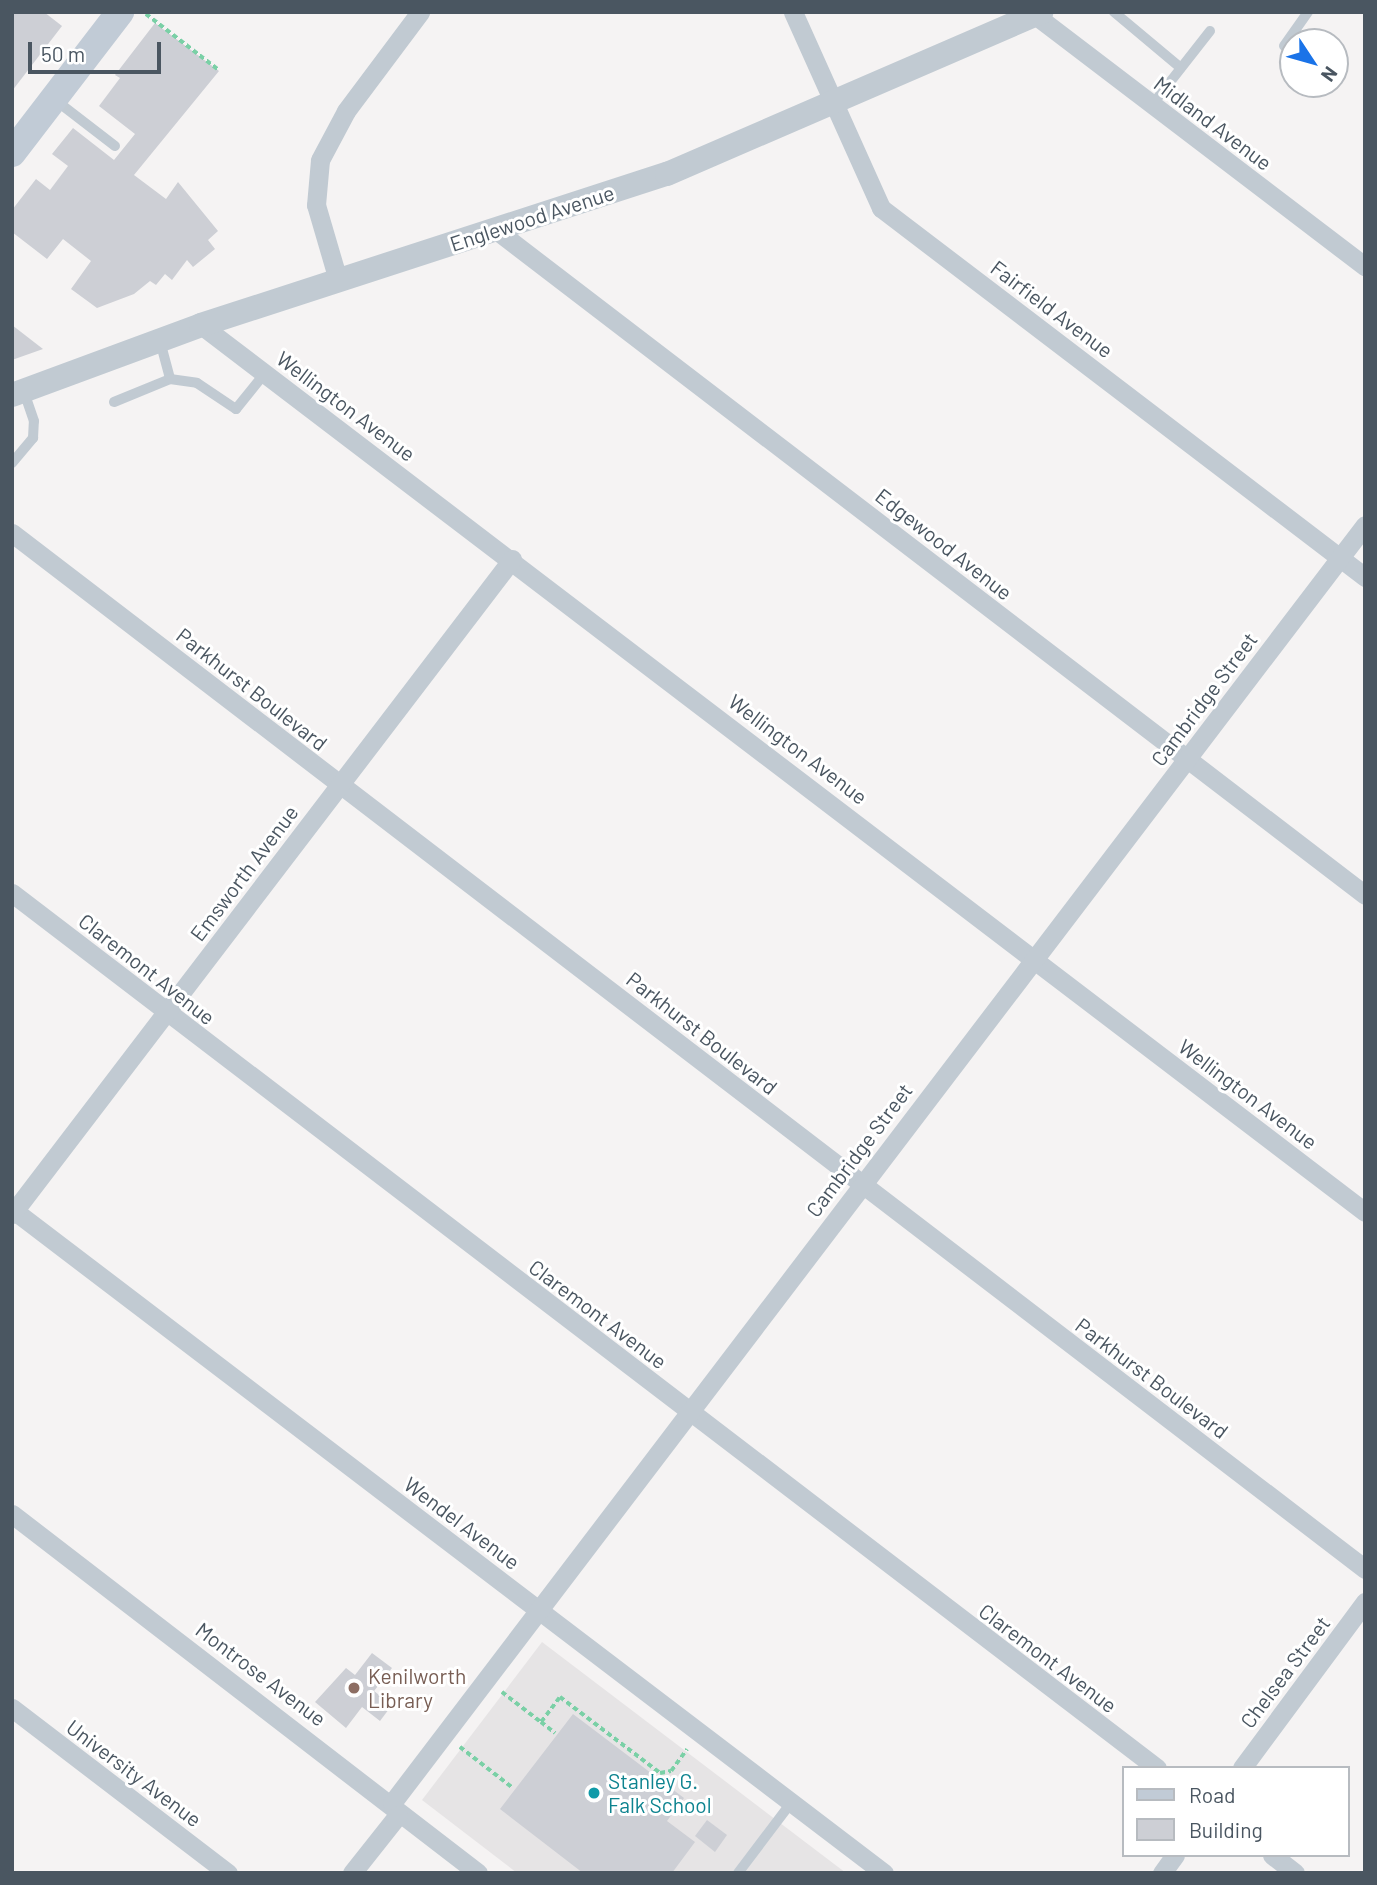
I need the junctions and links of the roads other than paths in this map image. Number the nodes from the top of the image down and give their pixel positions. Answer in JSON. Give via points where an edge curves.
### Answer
{"nodes":[{"id":1,"x":420,"y":12,"type":"edge"},
{"id":2,"x":793,"y":12,"type":"edge"},
{"id":3,"x":1114,"y":12,"type":"edge"},
{"id":4,"x":1308,"y":12,"type":"edge"},
{"id":5,"x":133,"y":13,"type":"edge"},
{"id":6,"x":1038,"y":14,"type":"edge"},
{"id":7,"x":1297,"y":28,"type":"edge"},
{"id":8,"x":1210,"y":31,"type":"dead end"},
{"id":9,"x":1181,"y":68,"type":"junction"},
{"id":10,"x":54,"y":99,"type":"junction"},
{"id":11,"x":834,"y":102,"type":"junction"},
{"id":12,"x":1152,"y":105,"type":"junction"},
{"id":13,"x":115,"y":146,"type":"dead end"},
{"id":14,"x":12,"y":153,"type":"edge"},
{"id":15,"x":496,"y":230,"type":"junction"},
{"id":16,"x":1365,"y":266,"type":"edge"},
{"id":17,"x":338,"y":280,"type":"junction"},
{"id":18,"x":201,"y":325,"type":"junction"},
{"id":19,"x":160,"y":340,"type":"junction"},
{"id":20,"x":265,"y":373,"type":"junction"},
{"id":21,"x":170,"y":379,"type":"junction"},
{"id":22,"x":18,"y":393,"type":"edge"},
{"id":23,"x":114,"y":402,"type":"dead end"},
{"id":24,"x":12,"y":463,"type":"edge"},
{"id":25,"x":1365,"y":525,"type":"edge"},
{"id":26,"x":12,"y":533,"type":"edge"},
{"id":27,"x":1340,"y":558,"type":"junction"},
{"id":28,"x":512,"y":559,"type":"junction"},
{"id":29,"x":1365,"y":577,"type":"edge"},
{"id":30,"x":1187,"y":759,"type":"junction"},
{"id":31,"x":340,"y":785,"type":"junction"},
{"id":32,"x":12,"y":893,"type":"edge"},
{"id":33,"x":1365,"y":895,"type":"edge"},
{"id":34,"x":1034,"y":959,"type":"junction"},
{"id":35,"x":167,"y":1013,"type":"junction"},
{"id":36,"x":862,"y":1185,"type":"junction"},
{"id":37,"x":13,"y":1211,"type":"edge"},
{"id":38,"x":1365,"y":1212,"type":"edge"},
{"id":39,"x":688,"y":1411,"type":"junction"},
{"id":40,"x":12,"y":1514,"type":"edge"},
{"id":41,"x":1365,"y":1569,"type":"edge"},
{"id":42,"x":1365,"y":1602,"type":"edge"},
{"id":43,"x":540,"y":1611,"type":"junction"},
{"id":44,"x":12,"y":1708,"type":"edge"},
{"id":45,"x":1154,"y":1766,"type":"edge"},
{"id":46,"x":1243,"y":1766,"type":"edge"},
{"id":47,"x":791,"y":1802,"type":"junction"},
{"id":48,"x":395,"y":1809,"type":"junction"},
{"id":49,"x":1174,"y":1857,"type":"edge"},
{"id":50,"x":1275,"y":1857,"type":"edge"},
{"id":51,"x":228,"y":1873,"type":"edge"},
{"id":52,"x":352,"y":1873,"type":"edge"},
{"id":53,"x":478,"y":1873,"type":"edge"},
{"id":54,"x":738,"y":1873,"type":"edge"},
{"id":55,"x":884,"y":1873,"type":"edge"},
{"id":56,"x":1162,"y":1873,"type":"edge"},
{"id":57,"x":1295,"y":1873,"type":"edge"}],
"edges":[{"from":1,"to":17,"type":"street","via":[[346,111],[320,160],[316,205]]},
{"from":2,"to":11,"type":"street","name":"Fairfield Avenue"},
{"from":3,"to":9,"type":"lane"},
{"from":4,"to":7,"type":"lane"},
{"from":5,"to":10,"type":"main road"},
{"from":6,"to":11,"type":"street","name":"Englewood Avenue"},
{"from":6,"to":12,"type":"street","name":"Midland Avenue"},
{"from":8,"to":9,"type":"lane"},
{"from":9,"to":12,"type":"lane"},
{"from":10,"to":13,"type":"lane"},
{"from":10,"to":14,"type":"main road"},
{"from":11,"to":15,"type":"street","name":"Englewood Avenue","via":[[667,174]]},
{"from":11,"to":27,"type":"street","name":"Fairfield Avenue","via":[[881,208]]},
{"from":12,"to":16,"type":"street","name":"Midland Avenue"},
{"from":15,"to":17,"type":"street","name":"Englewood Avenue"},
{"from":15,"to":30,"type":"street","name":"Edgewood Avenue"},
{"from":17,"to":18,"type":"street","name":"Englewood Avenue"},
{"from":18,"to":19,"type":"street","name":"Englewood Avenue"},
{"from":18,"to":20,"type":"street","name":"Wellington Avenue"},
{"from":19,"to":21,"type":"lane"},
{"from":19,"to":22,"type":"street","name":"Englewood Avenue"},
{"from":20,"to":21,"type":"lane","via":[[236,409],[197,383]]},
{"from":20,"to":28,"type":"street","name":"Wellington Avenue"},
{"from":21,"to":23,"type":"lane"},
{"from":22,"to":24,"type":"lane","via":[[34,421],[33,439]]},
{"from":25,"to":27,"type":"street","name":"Cambridge Street"},
{"from":26,"to":31,"type":"street","name":"Parkhurst Boulevard"},
{"from":27,"to":29,"type":"street","name":"Fairfield Avenue"},
{"from":27,"to":30,"type":"street","name":"Cambridge Street"},
{"from":28,"to":31,"type":"street","name":"Emsworth Avenue"},
{"from":28,"to":34,"type":"street","name":"Wellington Avenue"},
{"from":30,"to":33,"type":"street","name":"Edgewood Avenue"},
{"from":30,"to":34,"type":"street","name":"Cambridge Street"},
{"from":31,"to":35,"type":"street","name":"Emsworth Avenue"},
{"from":31,"to":36,"type":"street","name":"Parkhurst Boulevard"},
{"from":32,"to":35,"type":"street","name":"Claremont Avenue"},
{"from":34,"to":36,"type":"street","name":"Cambridge Street"},
{"from":34,"to":38,"type":"street","name":"Wellington Avenue"},
{"from":35,"to":37,"type":"street","name":"Emsworth Avenue"},
{"from":35,"to":39,"type":"street","name":"Claremont Avenue"},
{"from":36,"to":39,"type":"street","name":"Cambridge Street"},
{"from":36,"to":41,"type":"street","name":"Parkhurst Boulevard"},
{"from":37,"to":43,"type":"street","name":"Wendel Avenue"},
{"from":39,"to":43,"type":"street","name":"Cambridge Street"},
{"from":39,"to":45,"type":"street","name":"Claremont Avenue"},
{"from":40,"to":48,"type":"street","name":"Montrose Avenue"},
{"from":42,"to":46,"type":"street","name":"Chelsea Street"},
{"from":43,"to":47,"type":"street","name":"Wendel Avenue"},
{"from":43,"to":48,"type":"street","name":"Cambridge Street"},
{"from":44,"to":51,"type":"street","name":"University Avenue"},
{"from":47,"to":54,"type":"lane"},
{"from":47,"to":55,"type":"street","name":"Wendel Avenue"},
{"from":48,"to":52,"type":"street","name":"Cambridge Street"},
{"from":48,"to":53,"type":"street","name":"Montrose Avenue"},
{"from":49,"to":56,"type":"street"},
{"from":50,"to":57,"type":"street"}]}
